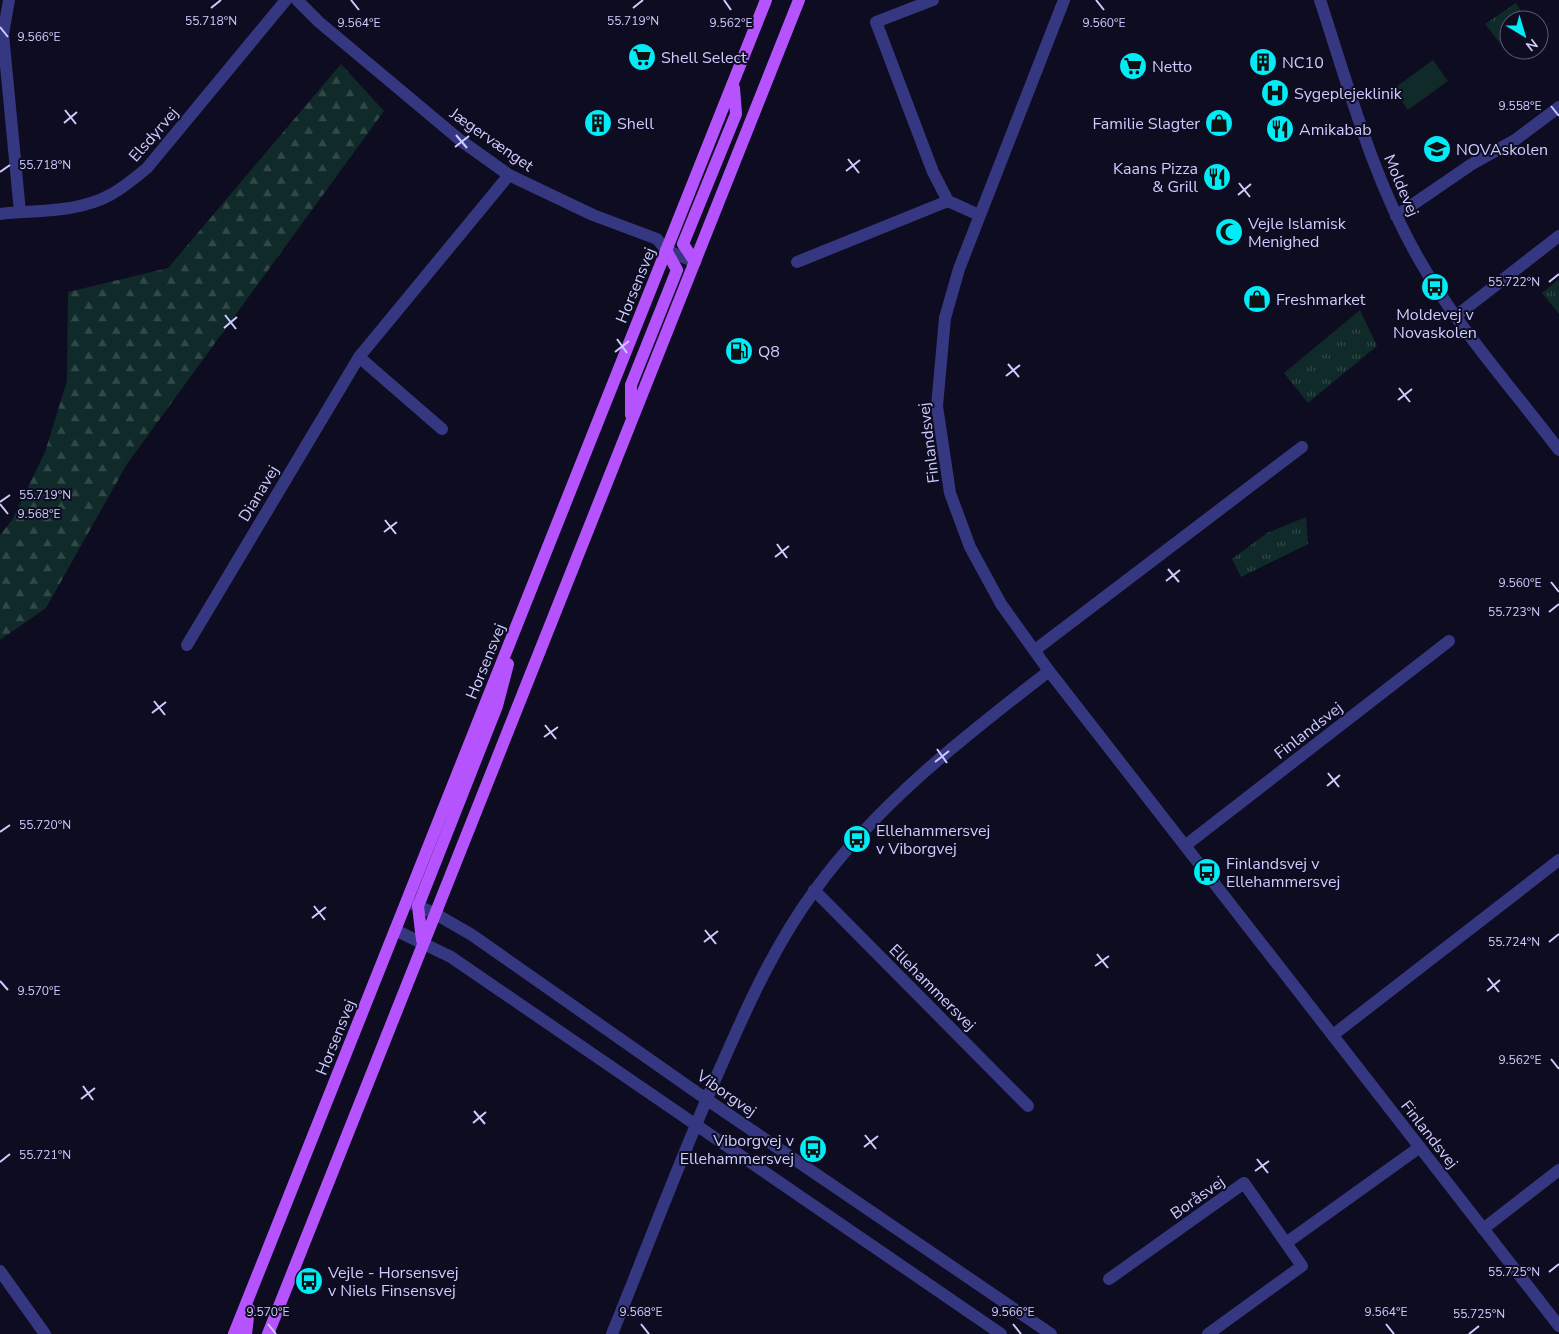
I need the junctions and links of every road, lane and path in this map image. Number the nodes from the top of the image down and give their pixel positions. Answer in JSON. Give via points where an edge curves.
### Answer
{"nodes":[{"id":1,"x":9,"y":0,"type":"edge"},
{"id":2,"x":286,"y":0,"type":"edge"},
{"id":3,"x":297,"y":0,"type":"edge"},
{"id":4,"x":766,"y":0,"type":"edge"},
{"id":5,"x":799,"y":0,"type":"edge"},
{"id":6,"x":933,"y":0,"type":"edge"},
{"id":7,"x":1064,"y":0,"type":"edge"},
{"id":8,"x":1320,"y":0,"type":"edge"},
{"id":9,"x":734,"y":85,"type":"junction"},
{"id":10,"x":1559,"y":107,"type":"edge"},
{"id":11,"x":509,"y":175,"type":"junction"},
{"id":12,"x":948,"y":201,"type":"junction"},
{"id":13,"x":20,"y":212,"type":"junction"},
{"id":14,"x":0,"y":214,"type":"edge"},
{"id":15,"x":978,"y":214,"type":"junction"},
{"id":16,"x":1396,"y":216,"type":"junction"},
{"id":17,"x":1559,"y":236,"type":"edge"},
{"id":18,"x":666,"y":250,"type":"junction"},
{"id":19,"x":695,"y":262,"type":"junction"},
{"id":20,"x":797,"y":262,"type":"dead end"},
{"id":21,"x":1456,"y":316,"type":"junction"},
{"id":22,"x":359,"y":357,"type":"junction"},
{"id":23,"x":631,"y":423,"type":"junction"},
{"id":24,"x":442,"y":429,"type":"dead end"},
{"id":25,"x":1302,"y":447,"type":"dead end"},
{"id":26,"x":1559,"y":450,"type":"edge"},
{"id":27,"x":1449,"y":640,"type":"dead end"},
{"id":28,"x":187,"y":645,"type":"dead end"},
{"id":29,"x":1035,"y":650,"type":"junction"},
{"id":30,"x":1049,"y":670,"type":"junction"},
{"id":31,"x":1186,"y":845,"type":"junction"},
{"id":32,"x":1559,"y":860,"type":"edge"},
{"id":33,"x":814,"y":890,"type":"junction"},
{"id":34,"x":412,"y":904,"type":"junction"},
{"id":35,"x":434,"y":913,"type":"junction"},
{"id":36,"x":395,"y":930,"type":"junction"},
{"id":37,"x":422,"y":942,"type":"junction"},
{"id":38,"x":1333,"y":1035,"type":"junction"},
{"id":39,"x":706,"y":1099,"type":"junction"},
{"id":40,"x":1028,"y":1106,"type":"dead end"},
{"id":41,"x":695,"y":1125,"type":"junction"},
{"id":42,"x":1420,"y":1147,"type":"junction"},
{"id":43,"x":1559,"y":1170,"type":"edge"},
{"id":44,"x":1483,"y":1229,"type":"junction"},
{"id":45,"x":1286,"y":1243,"type":"junction"},
{"id":46,"x":0,"y":1271,"type":"edge"},
{"id":47,"x":1109,"y":1279,"type":"dead end"},
{"id":48,"x":252,"y":1289,"type":"junction"},
{"id":49,"x":1559,"y":1326,"type":"edge"},
{"id":50,"x":45,"y":1334,"type":"edge"},
{"id":51,"x":234,"y":1334,"type":"edge"},
{"id":52,"x":246,"y":1334,"type":"edge"},
{"id":53,"x":268,"y":1334,"type":"edge"},
{"id":54,"x":612,"y":1334,"type":"edge"},
{"id":55,"x":1001,"y":1334,"type":"edge"},
{"id":56,"x":1051,"y":1334,"type":"edge"},
{"id":57,"x":1208,"y":1334,"type":"edge"}],
"edges":[{"from":1,"to":13,"type":"street","via":[[3,34]]},
{"from":2,"to":13,"type":"street","name":"Elsdyrvej","via":[[147,168],[109,195],[83,205]]},
{"from":3,"to":11,"type":"street","name":"Jægervænget","via":[[439,122]]},
{"from":4,"to":9,"type":"main road","name":"Horsensvej"},
{"from":5,"to":19,"type":"main road"},
{"from":6,"to":12,"type":"street","via":[[876,22],[933,172]]},
{"from":7,"to":15,"type":"street","name":"Finlandsvej"},
{"from":8,"to":16,"type":"street","name":"Moldevej","via":[[1351,97]]},
{"from":9,"to":18,"type":"main road","name":"Horsensvej"},
{"from":9,"to":19,"type":"main road","via":[[736,114],[684,244]]},
{"from":10,"to":16,"type":"street","via":[[1515,140],[1472,164]]},
{"from":11,"to":18,"type":"street","name":"Jægervænget","via":[[593,215],[657,239]]},
{"from":11,"to":22,"type":"street","name":"Dianavej"},
{"from":12,"to":15,"type":"street"},
{"from":12,"to":20,"type":"street"},
{"from":13,"to":14,"type":"street","name":"Elsdyrvej"},
{"from":15,"to":29,"type":"street","name":"Finlandsvej","via":[[945,318],[937,406],[950,493],[970,547],[1001,604]]},
{"from":16,"to":21,"type":"street","name":"Moldevej","via":[[1422,266]]},
{"from":17,"to":21,"type":"street"},
{"from":18,"to":19,"type":"street","name":"Jægervænget"},
{"from":18,"to":23,"type":"main road","via":[[677,270],[631,385]]},
{"from":18,"to":34,"type":"main road","name":"Horsensvej","via":[[522,611]]},
{"from":19,"to":23,"type":"main road"},
{"from":21,"to":26,"type":"street","name":"Moldevej"},
{"from":22,"to":24,"type":"street"},
{"from":22,"to":28,"type":"street","name":"Dianavej"},
{"from":23,"to":35,"type":"main road"},
{"from":25,"to":29,"type":"street"},
{"from":27,"to":31,"type":"street","name":"Finlandsvej"},
{"from":29,"to":30,"type":"street","name":"Finlandsvej"},
{"from":30,"to":31,"type":"street","name":"Finlandsvej"},
{"from":30,"to":33,"type":"street","via":[[948,750],[875,817]]},
{"from":31,"to":38,"type":"street","name":"Finlandsvej"},
{"from":32,"to":38,"type":"street"},
{"from":33,"to":39,"type":"street","via":[[760,980]]},
{"from":33,"to":40,"type":"street","name":"Ellehammersvej"},
{"from":34,"to":35,"type":"street","name":"Viborgvej"},
{"from":34,"to":36,"type":"main road","name":"Horsensvej"},
{"from":34,"to":37,"type":"main road"},
{"from":35,"to":37,"type":"main road"},
{"from":35,"to":39,"type":"street","name":"Viborgvej","via":[[472,935]]},
{"from":36,"to":37,"type":"street"},
{"from":36,"to":48,"type":"main road","name":"Horsensvej"},
{"from":37,"to":41,"type":"street","via":[[451,957]]},
{"from":37,"to":53,"type":"main road"},
{"from":38,"to":42,"type":"street","name":"Finlandsvej"},
{"from":39,"to":41,"type":"street"},
{"from":39,"to":56,"type":"street","name":"Viborgvej"},
{"from":41,"to":54,"type":"street"},
{"from":41,"to":55,"type":"street"},
{"from":42,"to":44,"type":"street","name":"Finlandsvej"},
{"from":42,"to":45,"type":"street"},
{"from":43,"to":44,"type":"street"},
{"from":44,"to":49,"type":"street","name":"Finlandsvej"},
{"from":45,"to":47,"type":"street","name":"Boråsvej","via":[[1244,1183]]},
{"from":45,"to":57,"type":"street","name":"Boråsvej","via":[[1302,1266]]},
{"from":46,"to":50,"type":"street"},
{"from":48,"to":51,"type":"main road","name":"Horsensvej"},
{"from":48,"to":52,"type":"main road"}]}
